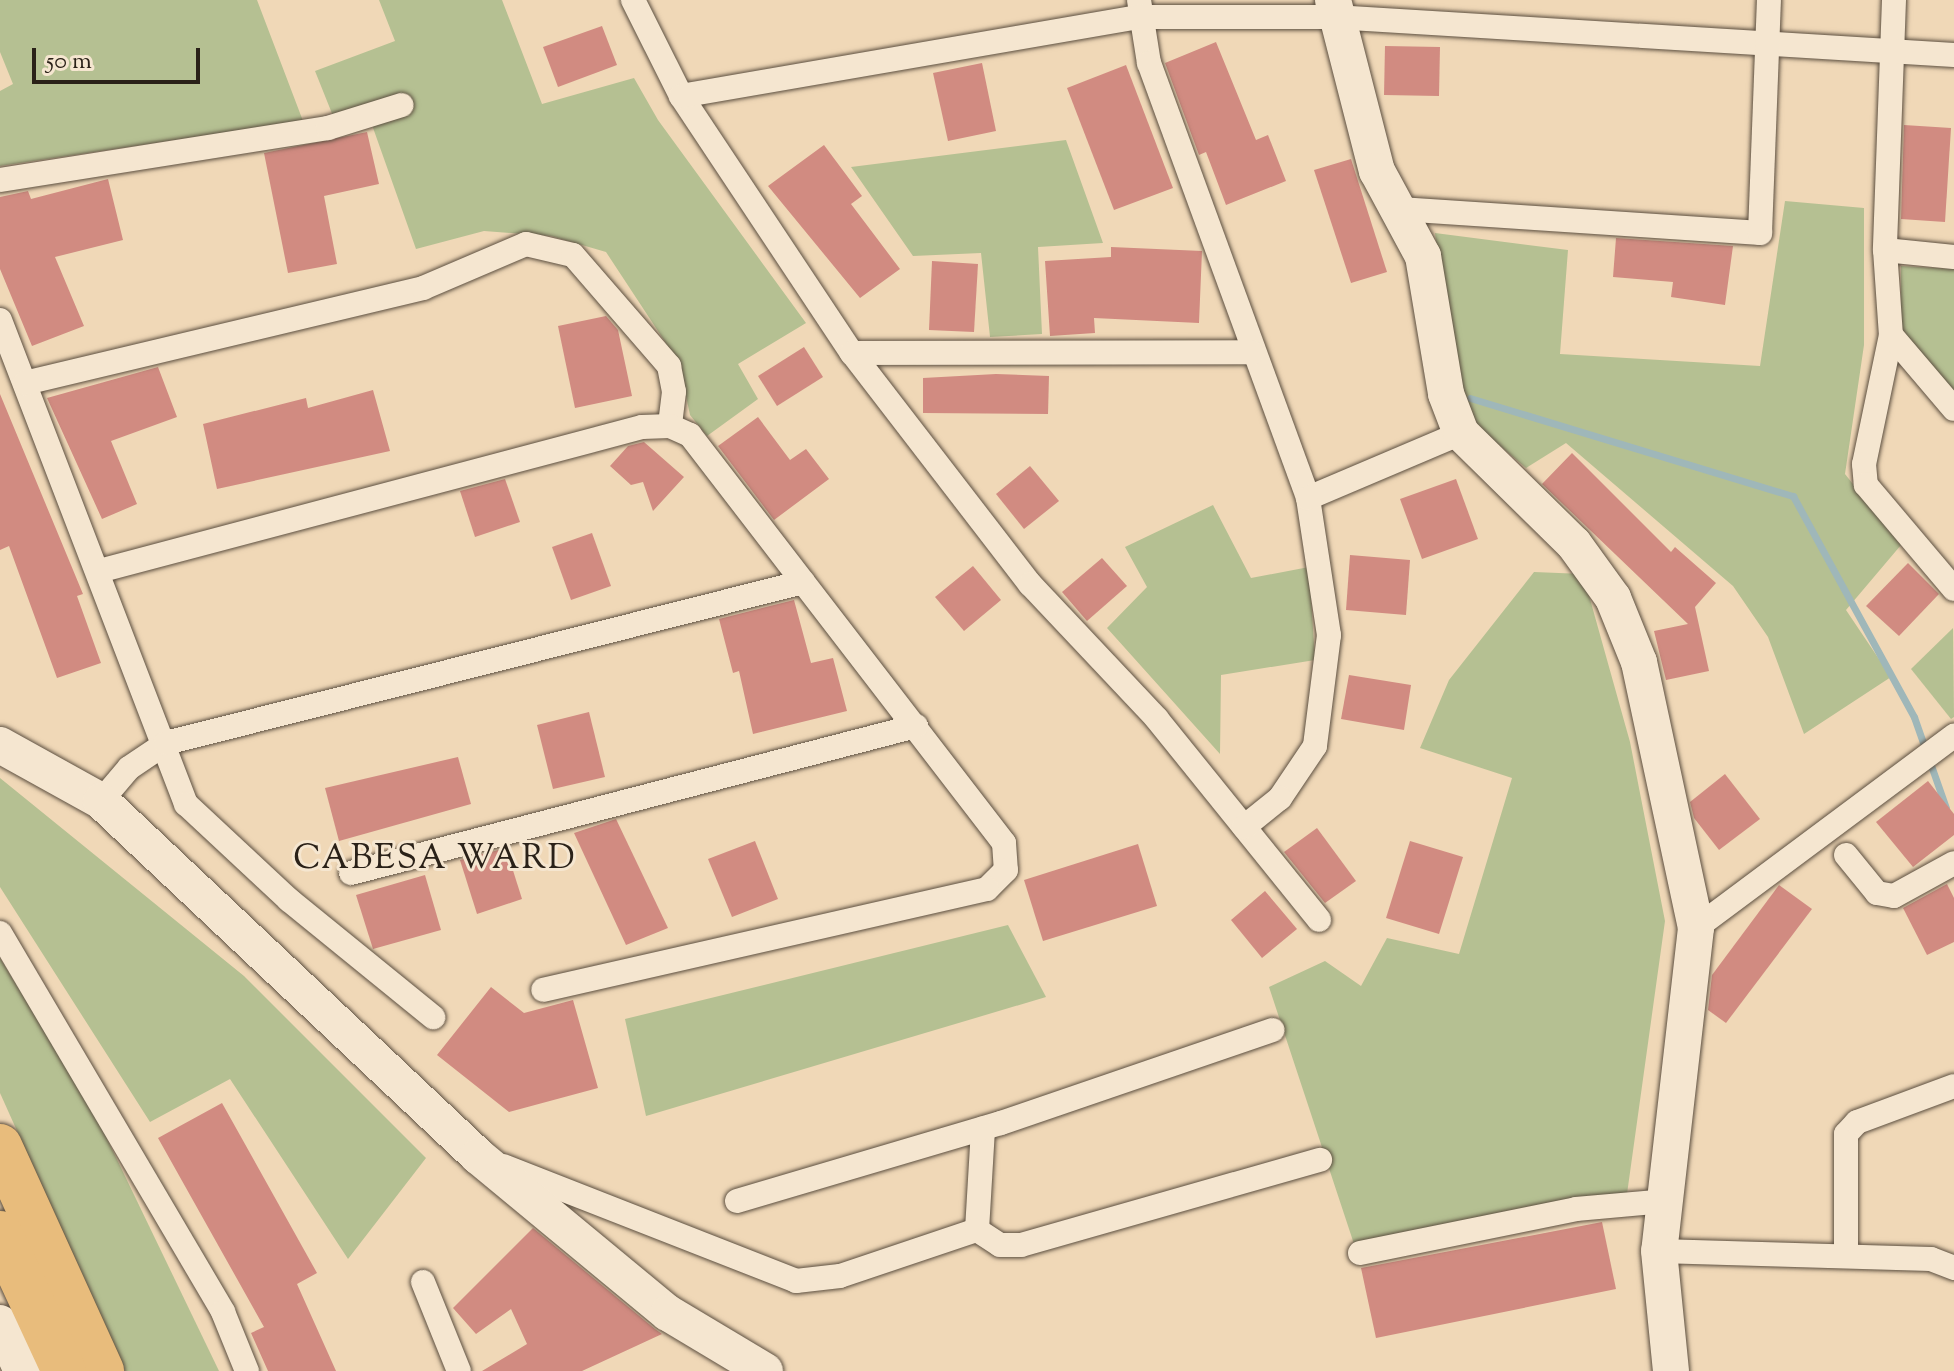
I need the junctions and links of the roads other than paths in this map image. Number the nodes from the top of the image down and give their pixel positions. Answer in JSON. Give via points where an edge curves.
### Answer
{"nodes":[{"id":1,"x":633,"y":0,"type":"edge"},
{"id":2,"x":1769,"y":0,"type":"edge"},
{"id":3,"x":1894,"y":0,"type":"edge"},
{"id":4,"x":1140,"y":8,"type":"edge"},
{"id":5,"x":1334,"y":9,"type":"edge"},
{"id":6,"x":1766,"y":42,"type":"junction"},
{"id":7,"x":1890,"y":49,"type":"junction"},
{"id":8,"x":1954,"y":55,"type":"edge"},
{"id":9,"x":681,"y":96,"type":"junction"},
{"id":10,"x":402,"y":105,"type":"dead end"},
{"id":11,"x":0,"y":180,"type":"edge"},
{"id":12,"x":1400,"y":209,"type":"junction"},
{"id":13,"x":1885,"y":250,"type":"junction"},
{"id":14,"x":1954,"y":257,"type":"edge"},
{"id":15,"x":0,"y":320,"type":"edge"},
{"id":16,"x":1891,"y":335,"type":"junction"},
{"id":17,"x":1252,"y":352,"type":"junction"},
{"id":18,"x":852,"y":353,"type":"junction"},
{"id":19,"x":25,"y":383,"type":"junction"},
{"id":20,"x":1954,"y":409,"type":"edge"},
{"id":21,"x":670,"y":426,"type":"junction"},
{"id":22,"x":1461,"y":433,"type":"junction"},
{"id":23,"x":1308,"y":498,"type":"junction"},
{"id":24,"x":99,"y":571,"type":"junction"},
{"id":25,"x":803,"y":582,"type":"junction"},
{"id":26,"x":1954,"y":589,"type":"edge"},
{"id":27,"x":916,"y":726,"type":"junction"},
{"id":28,"x":1954,"y":736,"type":"edge"},
{"id":29,"x":166,"y":743,"type":"junction"},
{"id":30,"x":0,"y":745,"type":"edge"},
{"id":31,"x":101,"y":801,"type":"junction"},
{"id":32,"x":1244,"y":827,"type":"junction"},
{"id":33,"x":1846,"y":855,"type":"dead end"},
{"id":34,"x":1954,"y":863,"type":"edge"},
{"id":35,"x":351,"y":873,"type":"dead end"},
{"id":36,"x":1319,"y":920,"type":"dead end"},
{"id":37,"x":1696,"y":928,"type":"junction"},
{"id":38,"x":0,"y":933,"type":"edge"},
{"id":39,"x":543,"y":990,"type":"dead end"},
{"id":40,"x":433,"y":1017,"type":"dead end"},
{"id":41,"x":1272,"y":1030,"type":"dead end"},
{"id":42,"x":1954,"y":1086,"type":"edge"},
{"id":43,"x":983,"y":1128,"type":"junction"},
{"id":44,"x":0,"y":1146,"type":"edge"},
{"id":45,"x":478,"y":1156,"type":"junction"},
{"id":46,"x":1320,"y":1160,"type":"dead end"},
{"id":47,"x":737,"y":1201,"type":"dead end"},
{"id":48,"x":1665,"y":1201,"type":"junction"},
{"id":49,"x":977,"y":1230,"type":"junction"},
{"id":50,"x":0,"y":1233,"type":"edge"},
{"id":51,"x":1659,"y":1251,"type":"junction"},
{"id":52,"x":1360,"y":1253,"type":"dead end"},
{"id":53,"x":1846,"y":1256,"type":"junction"},
{"id":54,"x":1954,"y":1268,"type":"edge"},
{"id":55,"x":423,"y":1282,"type":"dead end"},
{"id":56,"x":0,"y":1323,"type":"edge"},
{"id":57,"x":22,"y":1371,"type":"edge"},
{"id":58,"x":64,"y":1371,"type":"edge"},
{"id":59,"x":102,"y":1371,"type":"edge"},
{"id":60,"x":247,"y":1371,"type":"edge"},
{"id":61,"x":459,"y":1371,"type":"edge"},
{"id":62,"x":765,"y":1371,"type":"edge"},
{"id":63,"x":1671,"y":1371,"type":"edge"}],
"edges":[{"from":1,"to":9,"type":"street"},
{"from":2,"to":6,"type":"street"},
{"from":3,"to":7,"type":"street"},
{"from":4,"to":5,"type":"street"},
{"from":4,"to":9,"type":"street"},
{"from":4,"to":17,"type":"street","via":[[1149,63]]},
{"from":5,"to":6,"type":"street"},
{"from":5,"to":12,"type":"street","via":[[1377,171]]},
{"from":6,"to":7,"type":"street"},
{"from":6,"to":12,"type":"street","via":[[1760,233]]},
{"from":7,"to":8,"type":"street"},
{"from":7,"to":13,"type":"street"},
{"from":9,"to":18,"type":"street"},
{"from":10,"to":11,"type":"street","via":[[328,128]]},
{"from":12,"to":22,"type":"street","via":[[1423,256],[1446,394]]},
{"from":13,"to":14,"type":"street"},
{"from":13,"to":16,"type":"street"},
{"from":15,"to":19,"type":"street"},
{"from":16,"to":20,"type":"street"},
{"from":16,"to":26,"type":"street","via":[[1864,464],[1866,485]]},
{"from":17,"to":18,"type":"street"},
{"from":17,"to":23,"type":"street"},
{"from":18,"to":32,"type":"street","via":[[1030,584],[1157,719]]},
{"from":19,"to":21,"type":"street","via":[[423,288],[526,244],[573,255],[669,366],[674,392]]},
{"from":19,"to":24,"type":"street"},
{"from":21,"to":24,"type":"street","via":[[642,427]]},
{"from":21,"to":25,"type":"street","via":[[690,435]]},
{"from":22,"to":23,"type":"street"},
{"from":22,"to":37,"type":"street","via":[[1574,544],[1613,598],[1639,662]]},
{"from":23,"to":32,"type":"street","via":[[1329,635],[1315,746],[1280,798]]},
{"from":24,"to":29,"type":"street"},
{"from":25,"to":27,"type":"street"},
{"from":25,"to":29,"type":"street"},
{"from":27,"to":35,"type":"street"},
{"from":27,"to":39,"type":"street","via":[[1004,843],[1006,870],[987,889]]},
{"from":28,"to":37,"type":"street"},
{"from":29,"to":31,"type":"street","via":[[129,768]]},
{"from":29,"to":40,"type":"street","via":[[186,804],[289,900]]},
{"from":30,"to":31,"type":"street"},
{"from":31,"to":45,"type":"street"},
{"from":32,"to":36,"type":"street"},
{"from":33,"to":34,"type":"street","via":[[1877,893],[1894,896]]},
{"from":37,"to":48,"type":"street"},
{"from":38,"to":60,"type":"street","via":[[223,1312]]},
{"from":41,"to":43,"type":"street"},
{"from":42,"to":53,"type":"street","via":[[1857,1122],[1846,1134]]},
{"from":43,"to":47,"type":"street"},
{"from":43,"to":49,"type":"street"},
{"from":44,"to":59,"type":"highway"},
{"from":45,"to":49,"type":"street","via":[[796,1281],[840,1276]]},
{"from":45,"to":62,"type":"street","via":[[668,1313]]},
{"from":46,"to":49,"type":"street","via":[[1021,1245],[1000,1245]]},
{"from":48,"to":51,"type":"street"},
{"from":48,"to":52,"type":"street","via":[[1576,1209]]},
{"from":50,"to":58,"type":"highway"},
{"from":51,"to":53,"type":"street"},
{"from":51,"to":63,"type":"street"},
{"from":53,"to":54,"type":"street","via":[[1931,1259]]},
{"from":55,"to":61,"type":"street"},
{"from":56,"to":57,"type":"street"}]}
